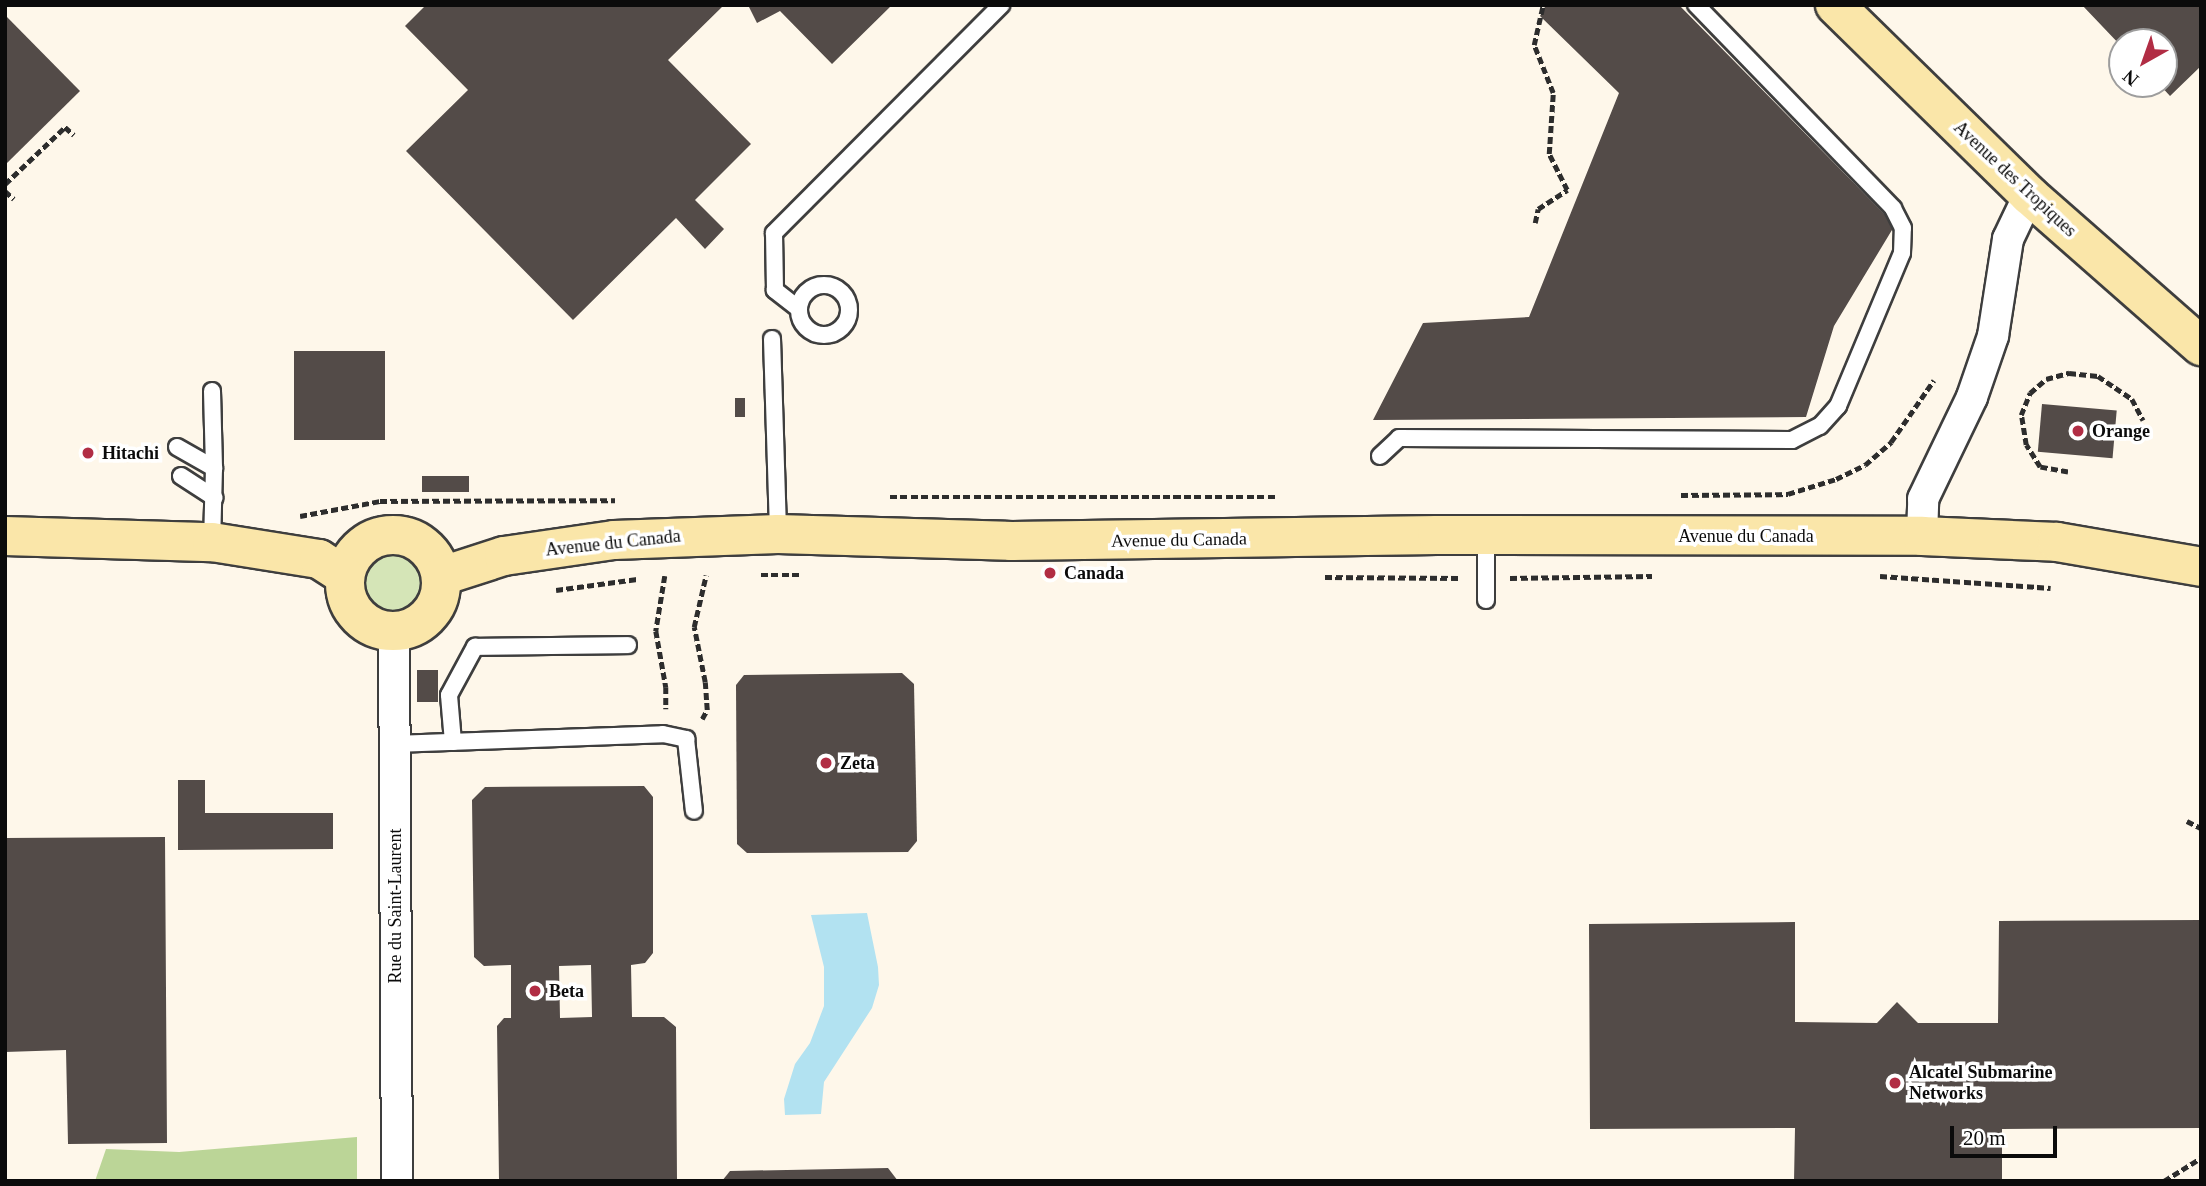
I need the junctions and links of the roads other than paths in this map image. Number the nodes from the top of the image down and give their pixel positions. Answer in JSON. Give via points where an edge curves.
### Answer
{"nodes":[{"id":1,"x":1001,"y":5,"type":"edge"},
{"id":2,"x":1696,"y":5,"type":"edge"},
{"id":3,"x":1835,"y":5,"type":"edge"},
{"id":4,"x":2029,"y":195,"type":"junction"},
{"id":5,"x":799,"y":309,"type":"dead end"},
{"id":6,"x":772,"y":339,"type":"dead end"},
{"id":7,"x":2201,"y":346,"type":"edge"},
{"id":8,"x":212,"y":391,"type":"dead end"},
{"id":9,"x":177,"y":447,"type":"dead end"},
{"id":10,"x":1380,"y":456,"type":"dead end"},
{"id":11,"x":214,"y":468,"type":"junction"},
{"id":12,"x":181,"y":476,"type":"dead end"},
{"id":13,"x":215,"y":498,"type":"junction"},
{"id":14,"x":778,"y":534,"type":"junction"},
{"id":15,"x":1486,"y":535,"type":"junction"},
{"id":16,"x":5,"y":536,"type":"edge"},
{"id":17,"x":1922,"y":537,"type":"junction"},
{"id":18,"x":212,"y":542,"type":"junction"},
{"id":19,"x":2201,"y":567,"type":"edge"},
{"id":20,"x":345,"y":576,"type":"junction"},
{"id":21,"x":442,"y":576,"type":"junction"},
{"id":22,"x":1486,"y":600,"type":"dead end"},
{"id":23,"x":394,"y":631,"type":"junction"},
{"id":24,"x":628,"y":645,"type":"dead end"},
{"id":25,"x":453,"y":742,"type":"junction"},
{"id":26,"x":394,"y":744,"type":"junction"},
{"id":27,"x":694,"y":811,"type":"dead end"},
{"id":28,"x":397,"y":1181,"type":"edge"}],
"edges":[{"from":1,"to":5,"type":"lane","via":[[774,233],[775,290]]},
{"from":2,"to":10,"type":"lane","via":[[1893,208],[1903,228],[1902,253],[1839,406],[1820,426],[1793,440],[1399,438]]},
{"from":3,"to":4,"type":"street","name":"Avenue des Tropiques"},
{"from":4,"to":7,"type":"street","name":"Avenue des Tropiques"},
{"from":4,"to":17,"type":"street","via":[[2008,239],[1993,336],[1923,499]]},
{"from":6,"to":14,"type":"lane"},
{"from":8,"to":11,"type":"lane"},
{"from":9,"to":11,"type":"lane"},
{"from":11,"to":13,"type":"lane"},
{"from":12,"to":13,"type":"lane"},
{"from":13,"to":18,"type":"lane"},
{"from":14,"to":15,"type":"street","name":"Avenue du Canada","via":[[1012,541]]},
{"from":14,"to":21,"type":"street","name":"Avenue du Canada","via":[[614,540],[504,556]]},
{"from":15,"to":17,"type":"street","name":"Avenue du Canada"},
{"from":15,"to":22,"type":"lane"},
{"from":16,"to":18,"type":"street"},
{"from":17,"to":19,"type":"street","name":"Avenue du Canada","via":[[2057,542]]},
{"from":18,"to":20,"type":"street","via":[[319,559]]},
{"from":20,"to":21,"type":"street","via":[[358,549],[370,540],[401,535],[428,549]]},
{"from":20,"to":23,"type":"street","via":[[352,608],[377,629]]},
{"from":21,"to":23,"type":"street","via":[[441,593],[429,614],[410,628]]},
{"from":23,"to":26,"type":"street","name":"Rue du Saint-Laurent"},
{"from":24,"to":25,"type":"lane","via":[[475,647],[449,695]]},
{"from":25,"to":26,"type":"lane"},
{"from":25,"to":27,"type":"lane","via":[[663,734],[686,739]]},
{"from":26,"to":28,"type":"street","name":"Rue du Saint-Laurent"}]}
